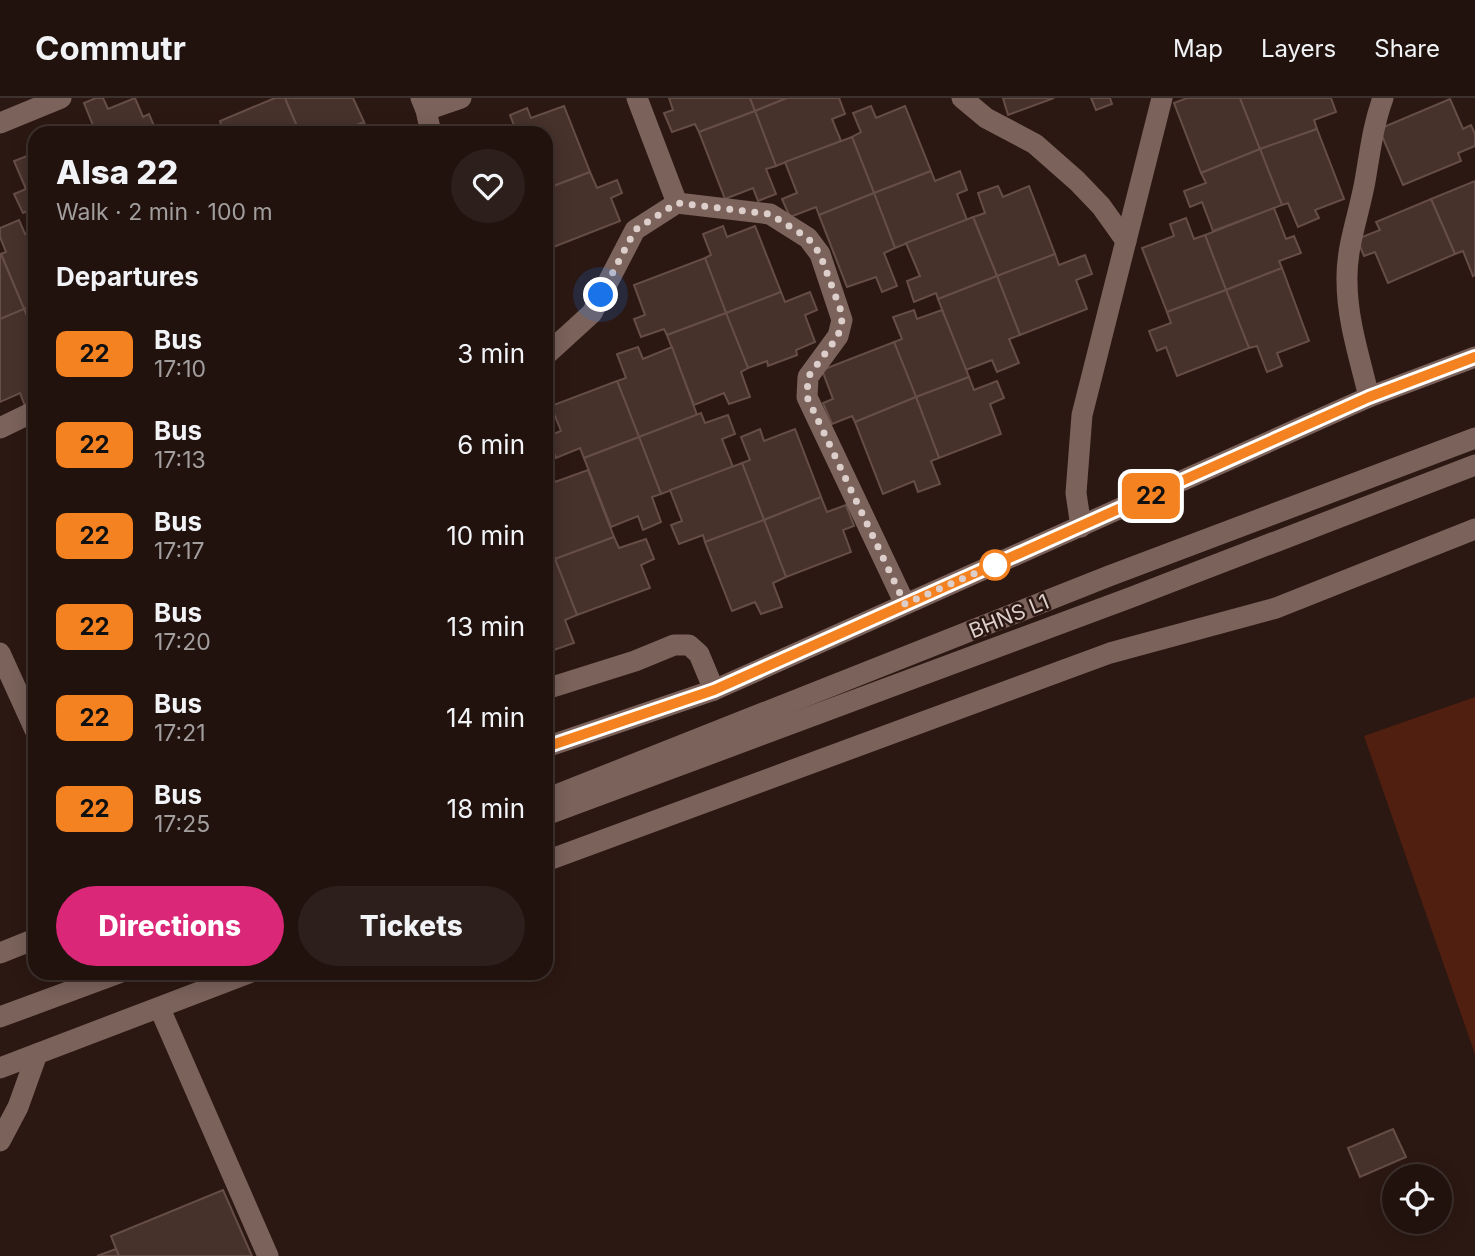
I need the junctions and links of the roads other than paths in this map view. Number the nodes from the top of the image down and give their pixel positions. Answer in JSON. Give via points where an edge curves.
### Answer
{"nodes":[{"id":1,"x":61,"y":98,"type":"edge"},
{"id":2,"x":461,"y":98,"type":"edge"},
{"id":3,"x":637,"y":98,"type":"edge"},
{"id":4,"x":962,"y":98,"type":"edge"},
{"id":5,"x":1162,"y":98,"type":"edge"},
{"id":6,"x":1383,"y":98,"type":"edge"},
{"id":7,"x":423,"y":104,"type":"edge"},
{"id":8,"x":0,"y":123,"type":"edge"},
{"id":9,"x":429,"y":126,"type":"edge"},
{"id":10,"x":677,"y":203,"type":"junction"},
{"id":11,"x":1126,"y":241,"type":"junction"},
{"id":12,"x":553,"y":349,"type":"edge"},
{"id":13,"x":1475,"y":357,"type":"edge"},
{"id":14,"x":1369,"y":397,"type":"junction"},
{"id":15,"x":28,"y":414,"type":"edge"},
{"id":16,"x":0,"y":428,"type":"edge"},
{"id":17,"x":1475,"y":438,"type":"edge"},
{"id":18,"x":1475,"y":465,"type":"edge"},
{"id":19,"x":1081,"y":527,"type":"junction"},
{"id":20,"x":1475,"y":529,"type":"edge"},
{"id":21,"x":905,"y":604,"type":"junction"},
{"id":22,"x":0,"y":653,"type":"edge"},
{"id":23,"x":553,"y":687,"type":"edge"},
{"id":24,"x":714,"y":690,"type":"junction"},
{"id":25,"x":28,"y":715,"type":"edge"},
{"id":26,"x":553,"y":745,"type":"edge"},
{"id":27,"x":553,"y":796,"type":"edge"},
{"id":28,"x":553,"y":811,"type":"edge"},
{"id":29,"x":553,"y":858,"type":"edge"},
{"id":30,"x":28,"y":942,"type":"edge"},
{"id":31,"x":0,"y":953,"type":"edge"},
{"id":32,"x":61,"y":980,"type":"edge"},
{"id":33,"x":100,"y":980,"type":"edge"},
{"id":34,"x":232,"y":980,"type":"edge"},
{"id":35,"x":0,"y":1003,"type":"edge"},
{"id":36,"x":160,"y":1009,"type":"junction"},
{"id":37,"x":0,"y":1017,"type":"edge"},
{"id":38,"x":37,"y":1054,"type":"junction"},
{"id":39,"x":0,"y":1068,"type":"edge"},
{"id":40,"x":0,"y":1141,"type":"edge"},
{"id":41,"x":268,"y":1256,"type":"edge"}],
"edges":[{"from":1,"to":8,"type":"street"},
{"from":2,"to":7,"type":"street"},
{"from":3,"to":10,"type":"street"},
{"from":4,"to":11,"type":"street","via":[[986,118],[1035,144],[1101,206]]},
{"from":5,"to":11,"type":"street"},
{"from":6,"to":14,"type":"street","via":[[1374,124],[1347,279],[1348,305]]},
{"from":7,"to":9,"type":"street"},
{"from":10,"to":12,"type":"street","via":[[635,230],[592,313]]},
{"from":10,"to":21,"type":"street","via":[[770,214],[808,238],[820,254],[842,320],[838,336],[808,377],[807,397]]},
{"from":11,"to":19,"type":"street","via":[[1082,415],[1076,493]]},
{"from":13,"to":14,"type":"street"},
{"from":14,"to":19,"type":"street"},
{"from":15,"to":16,"type":"street"},
{"from":17,"to":27,"type":"street","name":"BHNS L1","via":[[1109,576]]},
{"from":18,"to":28,"type":"street","name":"BHNS L1"},
{"from":19,"to":21,"type":"street"},
{"from":20,"to":29,"type":"street","via":[[1276,608],[1110,653]]},
{"from":21,"to":24,"type":"street"},
{"from":22,"to":25,"type":"street"},
{"from":23,"to":24,"type":"street","via":[[674,645],[689,645],[699,654]]},
{"from":24,"to":26,"type":"street"},
{"from":30,"to":31,"type":"street"},
{"from":32,"to":35,"type":"street"},
{"from":33,"to":37,"type":"street"},
{"from":34,"to":36,"type":"street"},
{"from":36,"to":38,"type":"street"},
{"from":36,"to":41,"type":"street"},
{"from":38,"to":39,"type":"street"},
{"from":38,"to":40,"type":"street"}]}
